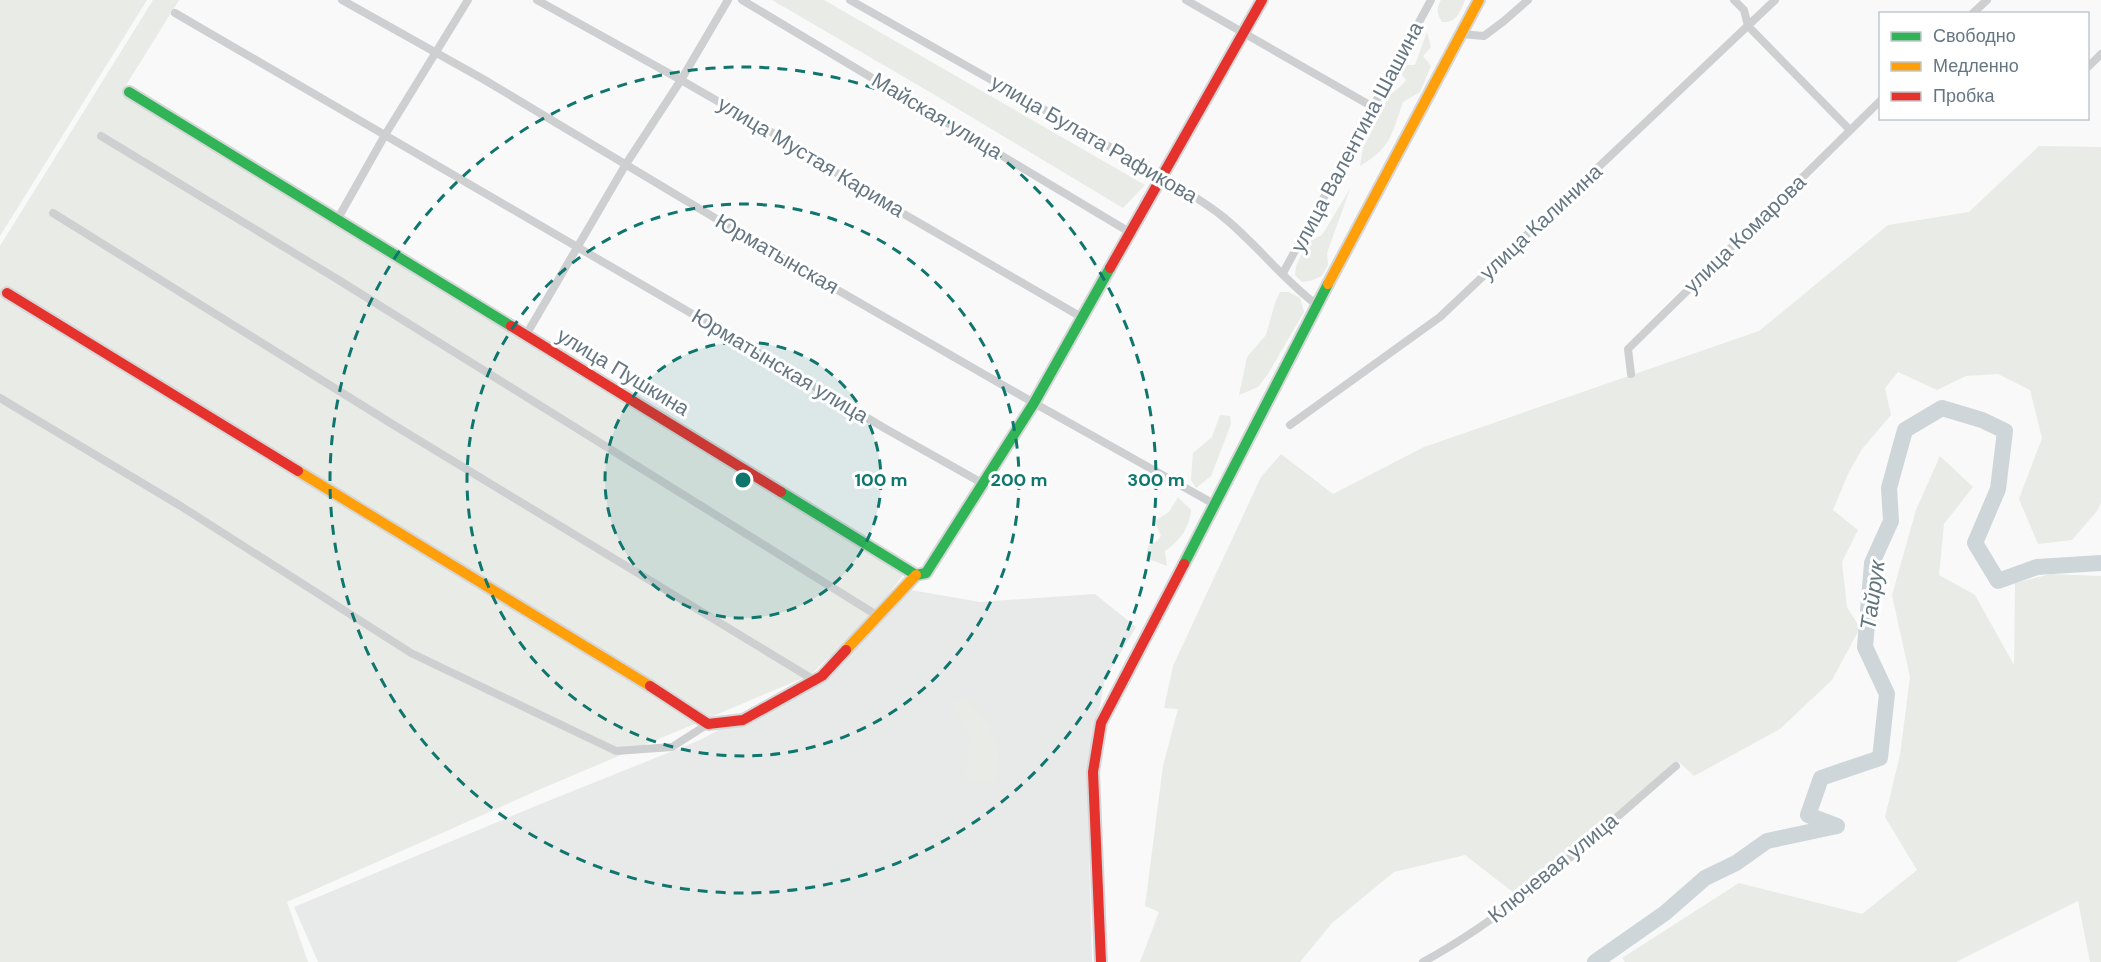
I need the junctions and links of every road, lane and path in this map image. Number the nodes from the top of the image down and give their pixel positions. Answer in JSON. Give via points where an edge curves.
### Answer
{"nodes":[{"id":1,"x":342,"y":0,"type":"edge"},
{"id":2,"x":468,"y":0,"type":"edge"},
{"id":3,"x":537,"y":0,"type":"edge"},
{"id":4,"x":728,"y":0,"type":"edge"},
{"id":5,"x":742,"y":0,"type":"edge"},
{"id":6,"x":850,"y":0,"type":"edge"},
{"id":7,"x":1186,"y":0,"type":"edge"},
{"id":8,"x":1262,"y":0,"type":"edge"},
{"id":9,"x":1431,"y":0,"type":"edge"},
{"id":10,"x":1479,"y":0,"type":"edge"},
{"id":11,"x":1528,"y":0,"type":"edge"},
{"id":12,"x":1734,"y":0,"type":"edge"},
{"id":13,"x":1775,"y":0,"type":"edge"},
{"id":14,"x":1987,"y":0,"type":"edge"},
{"id":15,"x":175,"y":12,"type":"dead end"},
{"id":16,"x":1974,"y":12,"type":"edge"},
{"id":17,"x":1748,"y":26,"type":"junction"},
{"id":18,"x":1244,"y":33,"type":"junction"},
{"id":19,"x":1461,"y":34,"type":"junction"},
{"id":20,"x":436,"y":52,"type":"junction"},
{"id":21,"x":2101,"y":54,"type":"edge"},
{"id":22,"x":2089,"y":66,"type":"edge"},
{"id":23,"x":681,"y":80,"type":"junction"},
{"id":24,"x":129,"y":92,"type":"dead end"},
{"id":25,"x":1879,"y":104,"type":"edge"},
{"id":26,"x":1373,"y":106,"type":"junction"},
{"id":27,"x":1850,"y":130,"type":"junction"},
{"id":28,"x":386,"y":135,"type":"junction"},
{"id":29,"x":101,"y":136,"type":"dead end"},
{"id":30,"x":626,"y":164,"type":"junction"},
{"id":31,"x":1163,"y":177,"type":"junction"},
{"id":32,"x":54,"y":213,"type":"dead end"},
{"id":33,"x":338,"y":219,"type":"junction"},
{"id":34,"x":1131,"y":233,"type":"junction"},
{"id":35,"x":578,"y":247,"type":"junction"},
{"id":36,"x":1283,"y":273,"type":"junction"},
{"id":37,"x":7,"y":293,"type":"dead end"},
{"id":38,"x":1317,"y":305,"type":"junction"},
{"id":39,"x":1083,"y":318,"type":"junction"},
{"id":40,"x":525,"y":335,"type":"junction"},
{"id":41,"x":1631,"y":374,"type":"dead end"},
{"id":42,"x":0,"y":398,"type":"edge"},
{"id":43,"x":1034,"y":403,"type":"junction"},
{"id":44,"x":1290,"y":426,"type":"dead end"},
{"id":45,"x":982,"y":483,"type":"junction"},
{"id":46,"x":1214,"y":504,"type":"junction"},
{"id":47,"x":916,"y":575,"type":"junction"},
{"id":48,"x":878,"y":616,"type":"junction"},
{"id":49,"x":814,"y":680,"type":"junction"},
{"id":50,"x":708,"y":724,"type":"junction"},
{"id":51,"x":1676,"y":766,"type":"dead end"},
{"id":52,"x":1101,"y":962,"type":"edge"},
{"id":53,"x":1423,"y":962,"type":"edge"}],
"edges":[{"from":1,"to":20,"type":"street","name":"Юрматынская"},
{"from":2,"to":20,"type":"street"},
{"from":3,"to":23,"type":"street","name":"улица Мустая Карима"},
{"from":4,"to":23,"type":"street"},
{"from":5,"to":34,"type":"street","name":"Майская улица"},
{"from":6,"to":31,"type":"street","name":"улица Булата Рафикова"},
{"from":7,"to":18,"type":"street"},
{"from":8,"to":18,"type":"street"},
{"from":9,"to":26,"type":"street","name":"улица Валентина Шашина"},
{"from":10,"to":19,"type":"street"},
{"from":11,"to":19,"type":"street","via":[[1484,36]]},
{"from":12,"to":17,"type":"street","via":[[1744,10]]},
{"from":13,"to":17,"type":"street","name":"улица Калинина"},
{"from":14,"to":16,"type":"street"},
{"from":15,"to":28,"type":"street","name":"Юрматынская улица"},
{"from":17,"to":27,"type":"street"},
{"from":17,"to":44,"type":"street","name":"улица Калинина","via":[[1440,317]]},
{"from":18,"to":26,"type":"street"},
{"from":18,"to":31,"type":"street"},
{"from":19,"to":38,"type":"street"},
{"from":20,"to":28,"type":"street"},
{"from":20,"to":30,"type":"street","name":"Юрматынская"},
{"from":21,"to":22,"type":"street"},
{"from":23,"to":30,"type":"street"},
{"from":23,"to":39,"type":"street","name":"улица Мустая Карима"},
{"from":24,"to":33,"type":"street","name":"улица Пушкина"},
{"from":25,"to":27,"type":"street","name":"улица Комарова"},
{"from":26,"to":36,"type":"street","name":"улица Валентина Шашина"},
{"from":27,"to":41,"type":"street","name":"улица Комарова","via":[[1628,349]]},
{"from":28,"to":33,"type":"street"},
{"from":28,"to":35,"type":"street","name":"Юрматынская улица"},
{"from":29,"to":48,"type":"street"},
{"from":30,"to":35,"type":"street"},
{"from":30,"to":43,"type":"street","name":"Юрматынская"},
{"from":31,"to":34,"type":"street"},
{"from":31,"to":36,"type":"street","name":"улица Булата Рафикова","via":[[1222,216]]},
{"from":32,"to":49,"type":"street"},
{"from":33,"to":40,"type":"street","name":"улица Пушкина"},
{"from":34,"to":39,"type":"street"},
{"from":35,"to":40,"type":"street"},
{"from":35,"to":45,"type":"street","name":"Юрматынская улица"},
{"from":36,"to":38,"type":"street","name":"улица Булата Рафикова"},
{"from":37,"to":50,"type":"street"},
{"from":38,"to":46,"type":"street"},
{"from":39,"to":43,"type":"street"},
{"from":40,"to":47,"type":"street","name":"улица Пушкина"},
{"from":42,"to":50,"type":"street","via":[[179,505],[411,653],[616,751],[672,747]]},
{"from":43,"to":45,"type":"street"},
{"from":43,"to":46,"type":"street","name":"Юрматынская"},
{"from":45,"to":47,"type":"street","via":[[926,573]]},
{"from":46,"to":52,"type":"street","via":[[1101,723],[1093,772]]},
{"from":47,"to":48,"type":"street"},
{"from":48,"to":49,"type":"street"},
{"from":49,"to":50,"type":"street","via":[[743,720]]},
{"from":51,"to":53,"type":"street","name":"Ключевая улица","via":[[1518,901]]}]}
